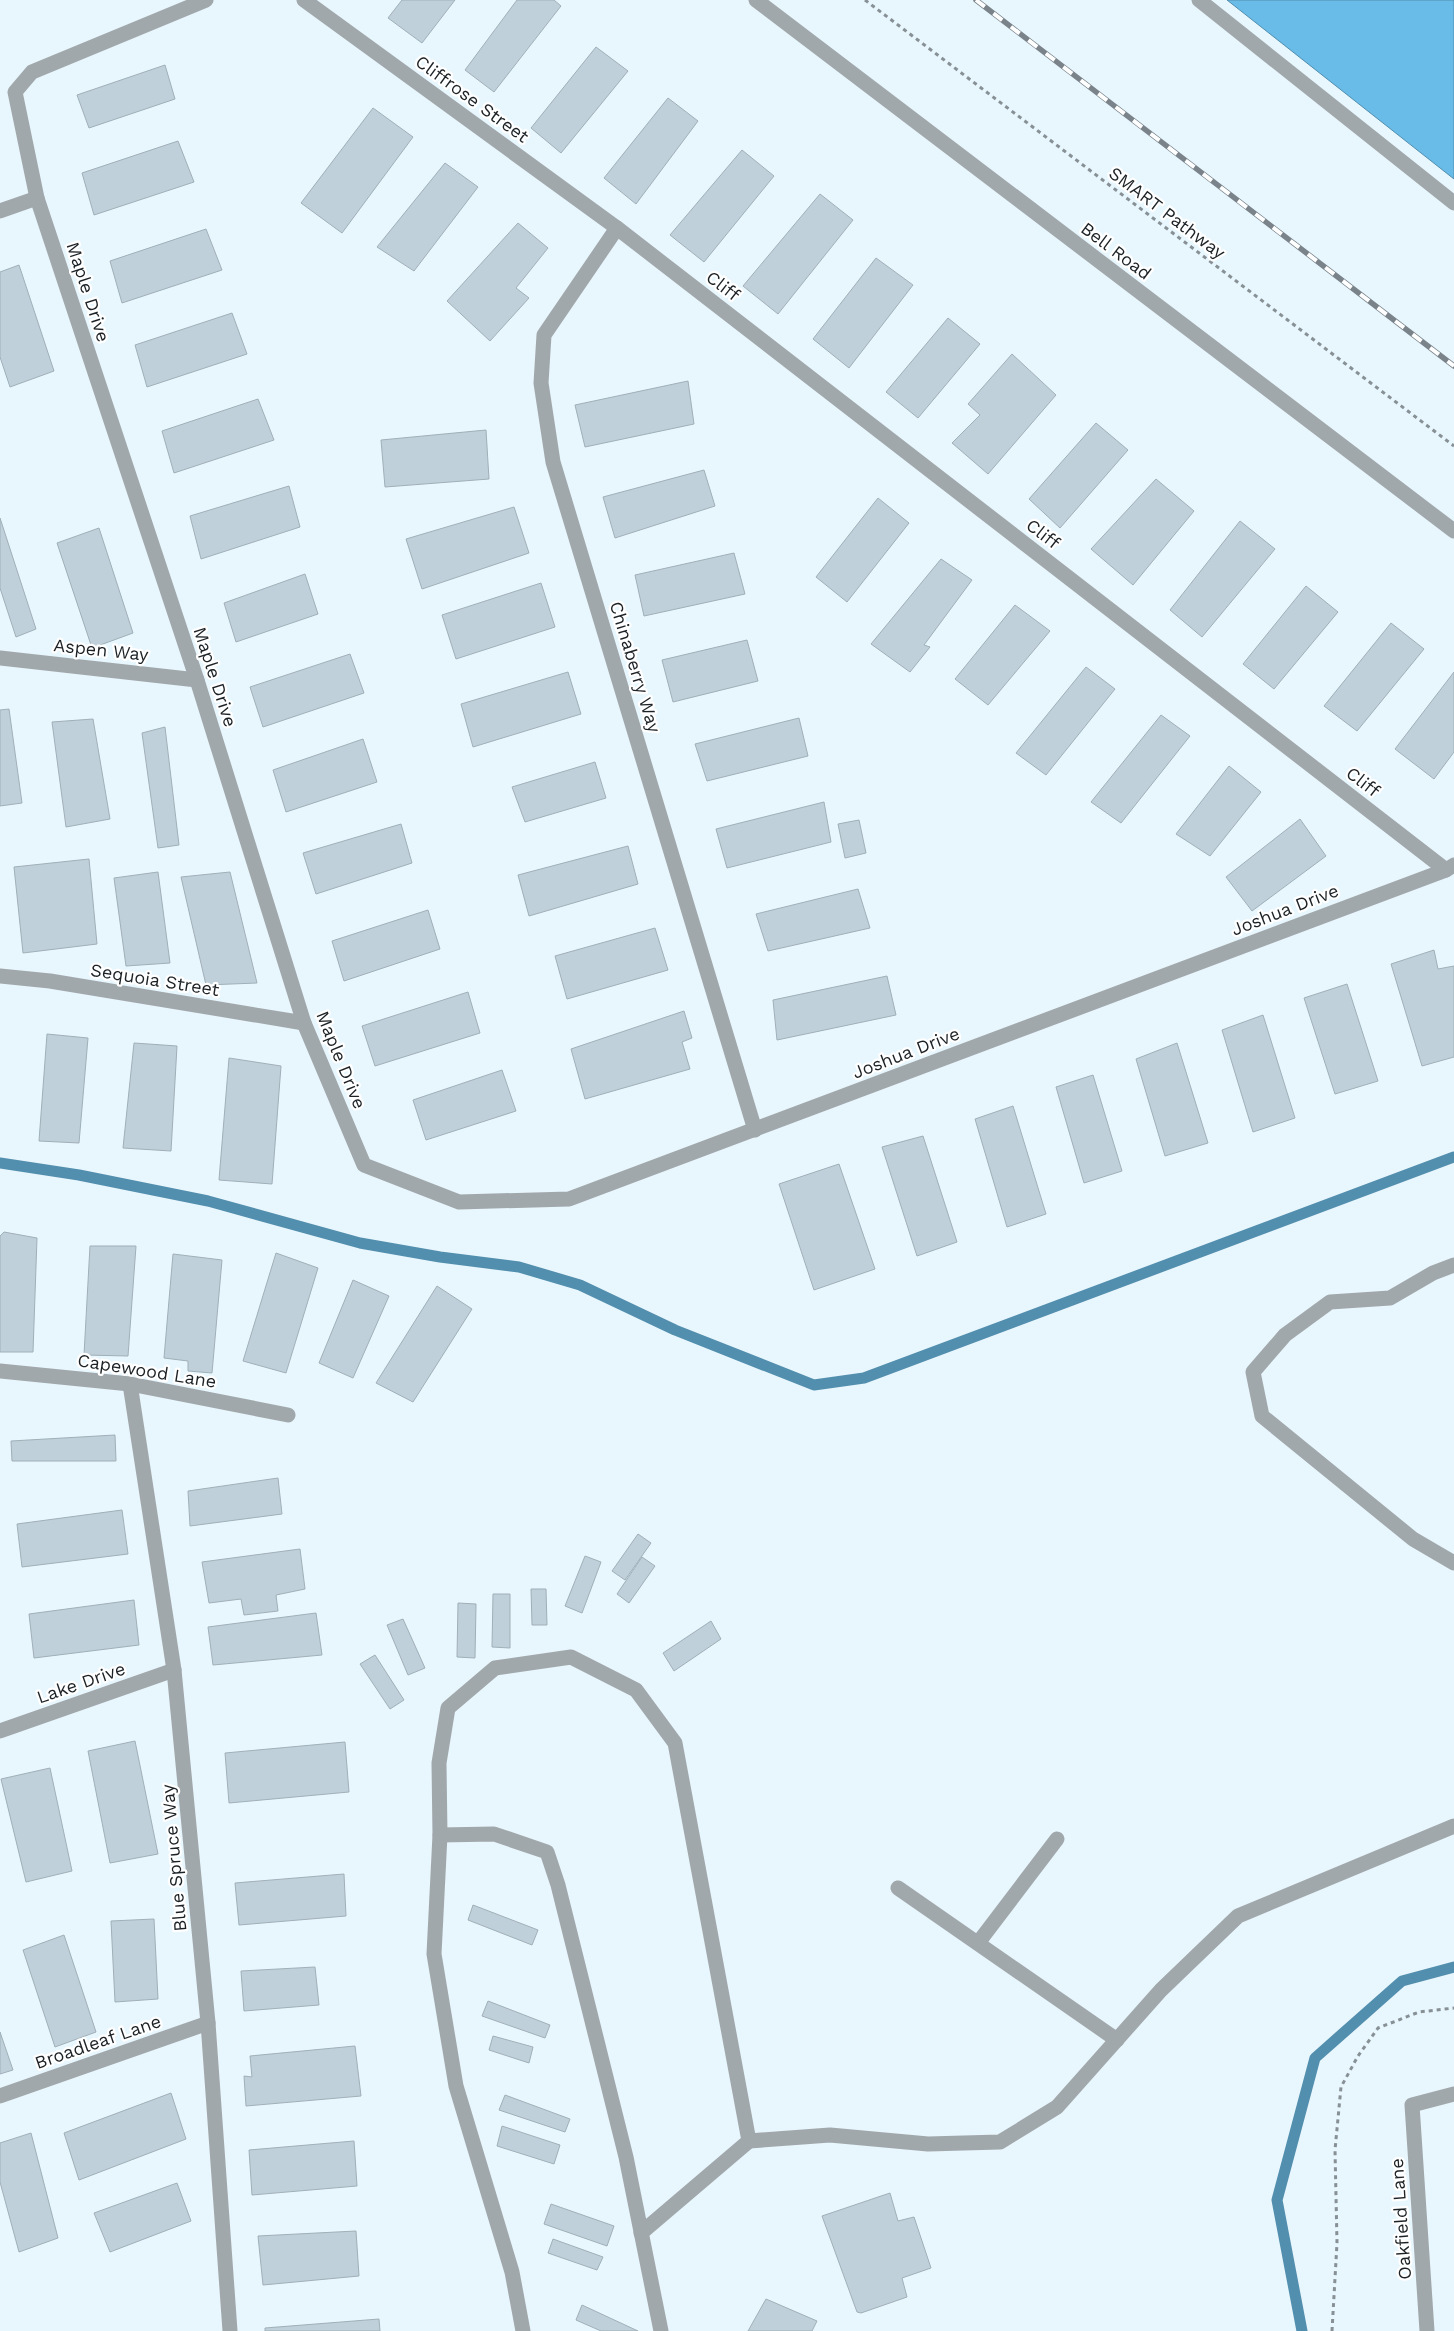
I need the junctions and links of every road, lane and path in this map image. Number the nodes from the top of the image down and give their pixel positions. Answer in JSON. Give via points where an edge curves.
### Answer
{"nodes":[{"id":1,"x":206,"y":0,"type":"edge"},
{"id":2,"x":304,"y":0,"type":"edge"},
{"id":3,"x":756,"y":0,"type":"edge"},
{"id":4,"x":866,"y":0,"type":"edge"},
{"id":5,"x":1199,"y":0,"type":"edge"},
{"id":6,"x":37,"y":198,"type":"junction"},
{"id":7,"x":1454,"y":203,"type":"edge"},
{"id":8,"x":0,"y":211,"type":"edge"},
{"id":9,"x":617,"y":228,"type":"junction"},
{"id":10,"x":1454,"y":446,"type":"edge"},
{"id":11,"x":1454,"y":531,"type":"edge"},
{"id":12,"x":0,"y":658,"type":"edge"},
{"id":13,"x":197,"y":680,"type":"junction"},
{"id":14,"x":1450,"y":868,"type":"edge"},
{"id":15,"x":0,"y":976,"type":"edge"},
{"id":16,"x":304,"y":1023,"type":"junction"},
{"id":17,"x":755,"y":1130,"type":"junction"},
{"id":18,"x":364,"y":1165,"type":"joint"},
{"id":19,"x":1454,"y":1265,"type":"edge"},
{"id":20,"x":0,"y":1371,"type":"edge"},
{"id":21,"x":130,"y":1384,"type":"junction"},
{"id":22,"x":288,"y":1415,"type":"dead end"},
{"id":23,"x":1454,"y":1563,"type":"edge"},
{"id":24,"x":174,"y":1670,"type":"junction"},
{"id":25,"x":0,"y":1731,"type":"edge"},
{"id":26,"x":1454,"y":1826,"type":"edge"},
{"id":27,"x":440,"y":1835,"type":"junction"},
{"id":28,"x":1057,"y":1840,"type":"dead end"},
{"id":29,"x":898,"y":1888,"type":"dead end"},
{"id":30,"x":978,"y":1944,"type":"junction"},
{"id":31,"x":1454,"y":2008,"type":"edge"},
{"id":32,"x":208,"y":2023,"type":"junction"},
{"id":33,"x":1117,"y":2040,"type":"junction"},
{"id":34,"x":1454,"y":2094,"type":"edge"},
{"id":35,"x":0,"y":2096,"type":"edge"},
{"id":36,"x":749,"y":2141,"type":"junction"},
{"id":37,"x":641,"y":2233,"type":"junction"},
{"id":38,"x":230,"y":2331,"type":"edge"},
{"id":39,"x":523,"y":2331,"type":"edge"},
{"id":40,"x":661,"y":2331,"type":"edge"},
{"id":41,"x":1332,"y":2331,"type":"edge"},
{"id":42,"x":1427,"y":2331,"type":"edge"}],
"edges":[{"from":1,"to":6,"type":"street","name":"Maple Drive","via":[[32,72],[15,92]]},
{"from":2,"to":9,"type":"street","name":"Cliffrose Street"},
{"from":3,"to":11,"type":"street","name":"Bell Road"},
{"from":4,"to":10,"type":"path","name":"SMART Pathway"},
{"from":5,"to":7,"type":"street"},
{"from":6,"to":8,"type":"street"},
{"from":6,"to":13,"type":"street","name":"Maple Drive"},
{"from":9,"to":14,"type":"street","name":"Cliff"},
{"from":9,"to":17,"type":"street","name":"Chinaberry Way","via":[[544,335],[541,383],[545,413],[553,462]]},
{"from":12,"to":13,"type":"street","name":"Aspen Way"},
{"from":13,"to":16,"type":"street","name":"Maple Drive"},
{"from":14,"to":17,"type":"street","name":"Joshua Drive"},
{"from":15,"to":16,"type":"street","name":"Sequoia Street","via":[[50,981]]},
{"from":16,"to":18,"type":"street","name":"Maple Drive"},
{"from":17,"to":18,"type":"street","name":"Joshua Drive","via":[[569,1199],[459,1202]]},
{"from":19,"to":23,"type":"street","via":[[1433,1273],[1390,1298],[1330,1302],[1285,1335],[1252,1372],[1262,1416],[1413,1539]]},
{"from":20,"to":21,"type":"street","name":"Capewood Lane"},
{"from":21,"to":22,"type":"street","name":"Capewood Lane"},
{"from":21,"to":24,"type":"street","name":"Blue Spruce Way"},
{"from":24,"to":25,"type":"street","name":"Lake Drive"},
{"from":24,"to":32,"type":"street","name":"Blue Spruce Way"},
{"from":26,"to":33,"type":"street","via":[[1238,1916],[1161,1990]]},
{"from":27,"to":36,"type":"street","via":[[440,1763],[448,1708],[495,1668],[570,1658],[636,1690],[676,1743]]},
{"from":27,"to":37,"type":"street","via":[[494,1834],[547,1852],[621,2139]]},
{"from":27,"to":39,"type":"street","via":[[434,1954],[456,2086],[512,2272]]},
{"from":28,"to":30,"type":"street"},
{"from":29,"to":30,"type":"street"},
{"from":30,"to":33,"type":"street"},
{"from":31,"to":41,"type":"path","via":[[1418,2012],[1378,2028],[1341,2087],[1335,2150],[1337,2243]]},
{"from":32,"to":35,"type":"street","name":"Broadleaf Lane"},
{"from":32,"to":38,"type":"street","name":"Blue Spruce Way"},
{"from":33,"to":36,"type":"street","via":[[1057,2107],[1000,2142],[928,2144],[830,2135]]},
{"from":34,"to":42,"type":"street","name":"Oakfield Lane","via":[[1412,2105]]},
{"from":36,"to":37,"type":"street"},
{"from":37,"to":40,"type":"street"}]}
